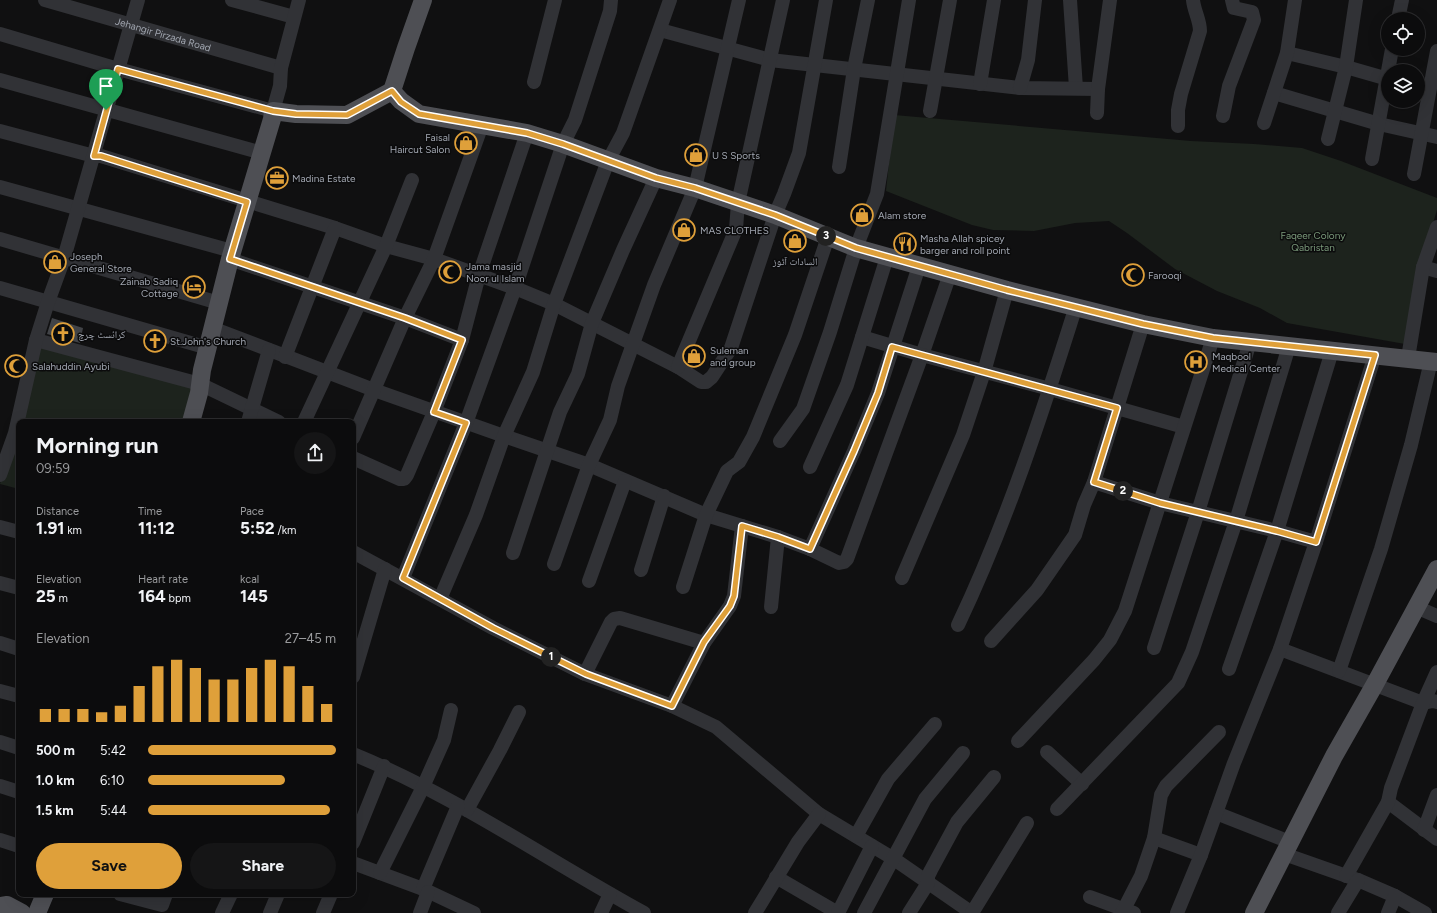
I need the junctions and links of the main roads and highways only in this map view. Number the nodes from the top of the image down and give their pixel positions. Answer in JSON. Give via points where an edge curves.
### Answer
{"nodes":[{"id":1,"x":423,"y":0,"type":"edge"},
{"id":2,"x":392,"y":91,"type":"junction"},
{"id":3,"x":1434,"y":362,"type":"edge"},
{"id":4,"x":192,"y":419,"type":"edge"},
{"id":5,"x":1437,"y":569,"type":"edge"},
{"id":6,"x":44,"y":897,"type":"edge"},
{"id":7,"x":37,"y":913,"type":"edge"},
{"id":8,"x":1254,"y":913,"type":"edge"}],
"edges":[{"from":1,"to":2,"type":"main road"},
{"from":2,"to":3,"type":"main road","via":[[401,102],[419,114],[527,133],[656,178],[695,188],[775,215],[856,248],[1007,290],[1143,324],[1213,338]]},
{"from":2,"to":4,"type":"main road","via":[[347,115],[273,111],[231,255]]},
{"from":5,"to":8,"type":"main road","via":[[1334,756]]},
{"from":6,"to":7,"type":"main road"}]}
